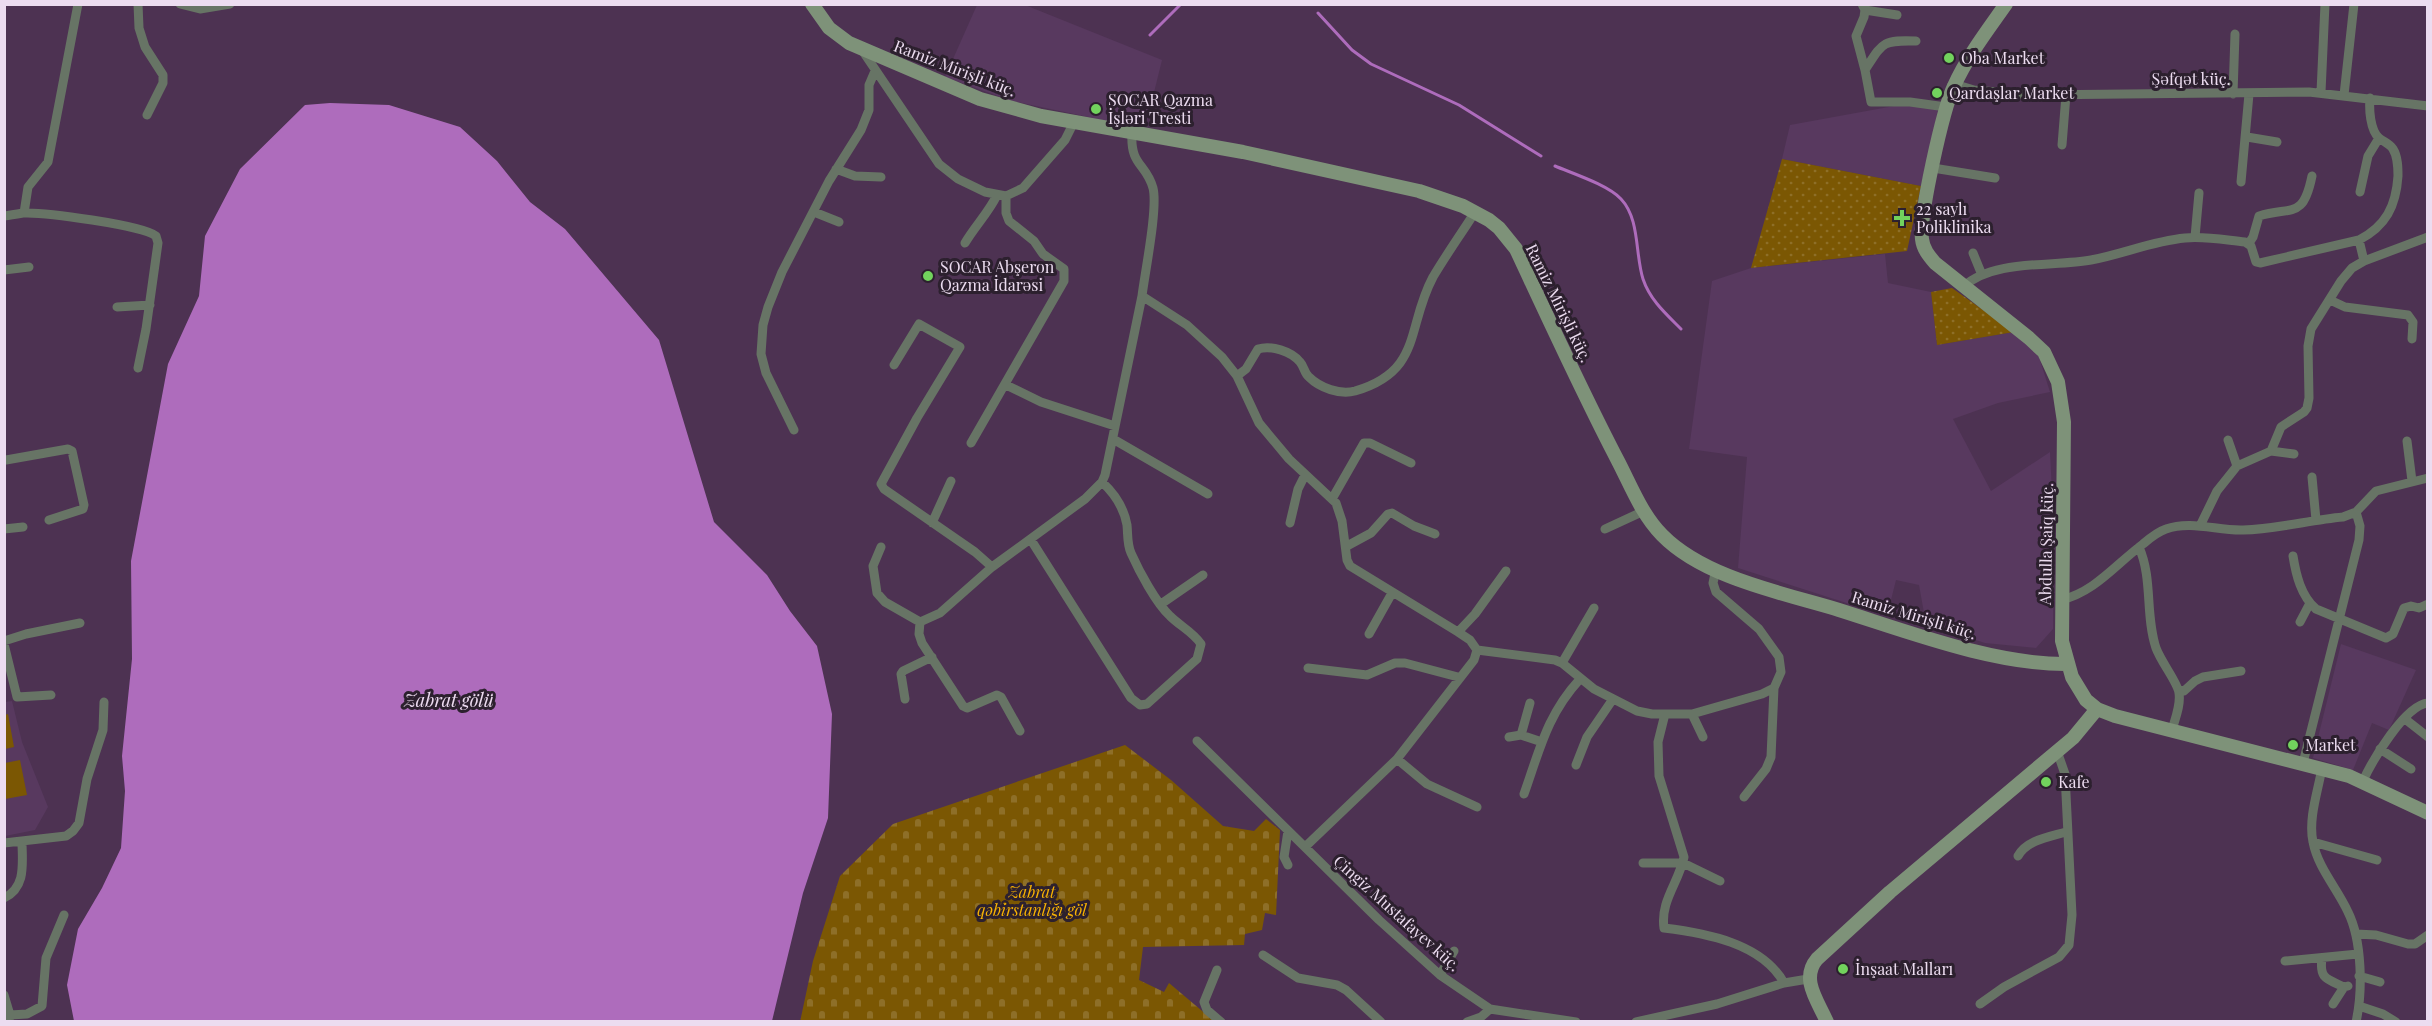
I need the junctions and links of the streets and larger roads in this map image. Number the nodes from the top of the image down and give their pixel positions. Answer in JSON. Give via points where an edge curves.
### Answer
{"nodes":[{"id":1,"x":78,"y":4,"type":"edge"},
{"id":2,"x":138,"y":4,"type":"edge"},
{"id":3,"x":180,"y":4,"type":"edge"},
{"id":4,"x":230,"y":4,"type":"edge"},
{"id":5,"x":812,"y":4,"type":"edge"},
{"id":6,"x":2325,"y":4,"type":"edge"},
{"id":7,"x":2354,"y":4,"type":"edge"},
{"id":8,"x":2005,"y":5,"type":"edge"},
{"id":9,"x":1864,"y":7,"type":"edge"},
{"id":10,"x":1897,"y":15,"type":"dead end"},
{"id":11,"x":2235,"y":34,"type":"dead end"},
{"id":12,"x":1916,"y":41,"type":"dead end"},
{"id":13,"x":862,"y":50,"type":"junction"},
{"id":14,"x":1865,"y":70,"type":"junction"},
{"id":15,"x":875,"y":71,"type":"junction"},
{"id":16,"x":1954,"y":84,"type":"junction"},
{"id":17,"x":2320,"y":92,"type":"junction"},
{"id":18,"x":2233,"y":94,"type":"junction"},
{"id":19,"x":2249,"y":94,"type":"junction"},
{"id":20,"x":2066,"y":95,"type":"junction"},
{"id":21,"x":2344,"y":95,"type":"junction"},
{"id":22,"x":2370,"y":98,"type":"junction"},
{"id":23,"x":2427,"y":106,"type":"edge"},
{"id":24,"x":1946,"y":107,"type":"junction"},
{"id":25,"x":147,"y":115,"type":"dead end"},
{"id":26,"x":1074,"y":122,"type":"junction"},
{"id":27,"x":1132,"y":133,"type":"junction"},
{"id":28,"x":2247,"y":138,"type":"junction"},
{"id":29,"x":2379,"y":138,"type":"junction"},
{"id":30,"x":2277,"y":142,"type":"dead end"},
{"id":31,"x":2062,"y":145,"type":"dead end"},
{"id":32,"x":1933,"y":168,"type":"junction"},
{"id":33,"x":836,"y":169,"type":"junction"},
{"id":34,"x":2312,"y":176,"type":"dead end"},
{"id":35,"x":881,"y":177,"type":"dead end"},
{"id":36,"x":1995,"y":178,"type":"dead end"},
{"id":37,"x":2241,"y":182,"type":"dead end"},
{"id":38,"x":2360,"y":192,"type":"dead end"},
{"id":39,"x":2199,"y":193,"type":"dead end"},
{"id":40,"x":1002,"y":195,"type":"junction"},
{"id":41,"x":814,"y":212,"type":"junction"},
{"id":42,"x":1475,"y":212,"type":"junction"},
{"id":43,"x":24,"y":213,"type":"junction"},
{"id":44,"x":4,"y":216,"type":"edge"},
{"id":45,"x":839,"y":222,"type":"dead end"},
{"id":46,"x":2195,"y":237,"type":"junction"},
{"id":47,"x":2427,"y":237,"type":"edge"},
{"id":48,"x":2359,"y":240,"type":"junction"},
{"id":49,"x":965,"y":243,"type":"dead end"},
{"id":50,"x":2248,"y":243,"type":"junction"},
{"id":51,"x":1973,"y":253,"type":"dead end"},
{"id":52,"x":2364,"y":261,"type":"junction"},
{"id":53,"x":29,"y":267,"type":"dead end"},
{"id":54,"x":4,"y":270,"type":"edge"},
{"id":55,"x":1982,"y":275,"type":"junction"},
{"id":56,"x":1963,"y":287,"type":"junction"},
{"id":57,"x":1142,"y":296,"type":"junction"},
{"id":58,"x":2330,"y":300,"type":"junction"},
{"id":59,"x":150,"y":305,"type":"junction"},
{"id":60,"x":117,"y":307,"type":"dead end"},
{"id":61,"x":2412,"y":339,"type":"dead end"},
{"id":62,"x":894,"y":365,"type":"dead end"},
{"id":63,"x":138,"y":368,"type":"dead end"},
{"id":64,"x":1237,"y":376,"type":"junction"},
{"id":65,"x":1006,"y":385,"type":"junction"},
{"id":66,"x":1115,"y":426,"type":"junction"},
{"id":67,"x":794,"y":430,"type":"dead end"},
{"id":68,"x":1113,"y":439,"type":"junction"},
{"id":69,"x":2228,"y":440,"type":"dead end"},
{"id":70,"x":2407,"y":441,"type":"dead end"},
{"id":71,"x":971,"y":443,"type":"dead end"},
{"id":72,"x":2271,"y":451,"type":"junction"},
{"id":73,"x":2294,"y":454,"type":"dead end"},
{"id":74,"x":5,"y":458,"type":"edge"},
{"id":75,"x":1411,"y":464,"type":"dead end"},
{"id":76,"x":2237,"y":466,"type":"junction"},
{"id":77,"x":1305,"y":475,"type":"junction"},
{"id":78,"x":2312,"y":477,"type":"dead end"},
{"id":79,"x":2427,"y":478,"type":"edge"},
{"id":80,"x":951,"y":481,"type":"dead end"},
{"id":81,"x":2412,"y":481,"type":"junction"},
{"id":82,"x":1102,"y":482,"type":"junction"},
{"id":83,"x":1208,"y":494,"type":"dead end"},
{"id":84,"x":1332,"y":499,"type":"junction"},
{"id":85,"x":1644,"y":512,"type":"junction"},
{"id":86,"x":2356,"y":512,"type":"junction"},
{"id":87,"x":49,"y":520,"type":"dead end"},
{"id":88,"x":2316,"y":520,"type":"junction"},
{"id":89,"x":932,"y":523,"type":"junction"},
{"id":90,"x":1290,"y":523,"type":"dead end"},
{"id":91,"x":2200,"y":526,"type":"junction"},
{"id":92,"x":23,"y":527,"type":"dead end"},
{"id":93,"x":1605,"y":529,"type":"dead end"},
{"id":94,"x":4,"y":530,"type":"edge"},
{"id":95,"x":1435,"y":534,"type":"dead end"},
{"id":96,"x":1031,"y":540,"type":"junction"},
{"id":97,"x":1347,"y":546,"type":"junction"},
{"id":98,"x":881,"y":547,"type":"dead end"},
{"id":99,"x":2139,"y":547,"type":"junction"},
{"id":100,"x":2293,"y":556,"type":"dead end"},
{"id":101,"x":992,"y":567,"type":"junction"},
{"id":102,"x":1716,"y":569,"type":"junction"},
{"id":103,"x":1506,"y":571,"type":"dead end"},
{"id":104,"x":1203,"y":575,"type":"dead end"},
{"id":105,"x":1392,"y":593,"type":"junction"},
{"id":106,"x":2061,"y":600,"type":"junction"},
{"id":107,"x":2310,"y":603,"type":"junction"},
{"id":108,"x":1161,"y":604,"type":"junction"},
{"id":109,"x":2427,"y":604,"type":"edge"},
{"id":110,"x":1594,"y":608,"type":"dead end"},
{"id":111,"x":2338,"y":618,"type":"junction"},
{"id":112,"x":920,"y":622,"type":"junction"},
{"id":113,"x":2300,"y":622,"type":"dead end"},
{"id":114,"x":80,"y":623,"type":"dead end"},
{"id":115,"x":1458,"y":632,"type":"junction"},
{"id":116,"x":1369,"y":634,"type":"dead end"},
{"id":117,"x":4,"y":643,"type":"edge"},
{"id":118,"x":1477,"y":650,"type":"junction"},
{"id":119,"x":932,"y":657,"type":"junction"},
{"id":120,"x":1562,"y":663,"type":"junction"},
{"id":121,"x":2068,"y":664,"type":"junction"},
{"id":122,"x":1308,"y":668,"type":"dead end"},
{"id":123,"x":2241,"y":671,"type":"dead end"},
{"id":124,"x":1458,"y":677,"type":"junction"},
{"id":125,"x":1580,"y":679,"type":"junction"},
{"id":126,"x":1774,"y":688,"type":"junction"},
{"id":127,"x":2179,"y":690,"type":"junction"},
{"id":128,"x":51,"y":695,"type":"dead end"},
{"id":129,"x":905,"y":699,"type":"dead end"},
{"id":130,"x":1613,"y":699,"type":"junction"},
{"id":131,"x":104,"y":702,"type":"dead end"},
{"id":132,"x":1530,"y":703,"type":"dead end"},
{"id":133,"x":2427,"y":703,"type":"edge"},
{"id":134,"x":2097,"y":709,"type":"junction"},
{"id":135,"x":1665,"y":714,"type":"junction"},
{"id":136,"x":1692,"y":714,"type":"junction"},
{"id":137,"x":2405,"y":719,"type":"junction"},
{"id":138,"x":2172,"y":730,"type":"junction"},
{"id":139,"x":1020,"y":731,"type":"dead end"},
{"id":140,"x":1521,"y":735,"type":"junction"},
{"id":141,"x":1509,"y":737,"type":"dead end"},
{"id":142,"x":1703,"y":737,"type":"dead end"},
{"id":143,"x":2427,"y":737,"type":"edge"},
{"id":144,"x":1197,"y":741,"type":"dead end"},
{"id":145,"x":1542,"y":742,"type":"junction"},
{"id":146,"x":2380,"y":750,"type":"junction"},
{"id":147,"x":2057,"y":751,"type":"junction"},
{"id":148,"x":1396,"y":759,"type":"junction"},
{"id":149,"x":2303,"y":763,"type":"junction"},
{"id":150,"x":1576,"y":765,"type":"dead end"},
{"id":151,"x":2322,"y":768,"type":"junction"},
{"id":152,"x":2411,"y":769,"type":"dead end"},
{"id":153,"x":2363,"y":781,"type":"junction"},
{"id":154,"x":1524,"y":794,"type":"dead end"},
{"id":155,"x":1744,"y":797,"type":"dead end"},
{"id":156,"x":1477,"y":807,"type":"dead end"},
{"id":157,"x":2427,"y":813,"type":"edge"},
{"id":158,"x":1288,"y":831,"type":"junction"},
{"id":159,"x":2066,"y":832,"type":"junction"},
{"id":160,"x":21,"y":841,"type":"junction"},
{"id":161,"x":2313,"y":842,"type":"junction"},
{"id":162,"x":4,"y":843,"type":"edge"},
{"id":163,"x":1305,"y":848,"type":"junction"},
{"id":164,"x":2018,"y":856,"type":"dead end"},
{"id":165,"x":2377,"y":860,"type":"dead end"},
{"id":166,"x":1643,"y":862,"type":"dead end"},
{"id":167,"x":1683,"y":863,"type":"junction"},
{"id":168,"x":1288,"y":865,"type":"dead end"},
{"id":169,"x":1720,"y":881,"type":"dead end"},
{"id":170,"x":4,"y":898,"type":"edge"},
{"id":171,"x":64,"y":915,"type":"dead end"},
{"id":172,"x":2356,"y":934,"type":"junction"},
{"id":173,"x":2427,"y":935,"type":"edge"},
{"id":174,"x":1454,"y":951,"type":"dead end"},
{"id":175,"x":2358,"y":954,"type":"junction"},
{"id":176,"x":1263,"y":955,"type":"dead end"},
{"id":177,"x":2322,"y":958,"type":"junction"},
{"id":178,"x":2285,"y":961,"type":"dead end"},
{"id":179,"x":1216,"y":970,"type":"dead end"},
{"id":180,"x":1440,"y":975,"type":"junction"},
{"id":181,"x":1809,"y":979,"type":"junction"},
{"id":182,"x":2359,"y":981,"type":"junction"},
{"id":183,"x":2380,"y":982,"type":"dead end"},
{"id":184,"x":1784,"y":983,"type":"junction"},
{"id":185,"x":2344,"y":987,"type":"junction"},
{"id":186,"x":4,"y":995,"type":"edge"},
{"id":187,"x":1980,"y":1004,"type":"dead end"},
{"id":188,"x":2333,"y":1004,"type":"dead end"},
{"id":189,"x":2359,"y":1006,"type":"junction"},
{"id":190,"x":1490,"y":1009,"type":"junction"},
{"id":191,"x":1676,"y":1017,"type":"edge"},
{"id":192,"x":10,"y":1018,"type":"edge"},
{"id":193,"x":1221,"y":1022,"type":"edge"},
{"id":194,"x":1381,"y":1022,"type":"edge"},
{"id":195,"x":1467,"y":1022,"type":"edge"},
{"id":196,"x":1576,"y":1022,"type":"edge"},
{"id":197,"x":1636,"y":1022,"type":"edge"},
{"id":198,"x":1827,"y":1022,"type":"edge"},
{"id":199,"x":2356,"y":1022,"type":"edge"},
{"id":200,"x":2396,"y":1022,"type":"edge"}],
"edges":[{"from":1,"to":43,"type":"street","via":[[48,162],[28,187]]},
{"from":2,"to":25,"type":"street","via":[[145,47],[163,75]]},
{"from":3,"to":4,"type":"street","via":[[200,9]]},
{"from":5,"to":13,"type":"street","name":"Ramiz Mirişli küç.","via":[[829,28]]},
{"from":6,"to":17,"type":"street"},
{"from":7,"to":21,"type":"street"},
{"from":8,"to":16,"type":"street","name":"Abdulla Şaiq küç."},
{"from":9,"to":10,"type":"street"},
{"from":9,"to":14,"type":"street","via":[[1856,36]]},
{"from":11,"to":18,"type":"street"},
{"from":12,"to":14,"type":"street","via":[[1884,43]]},
{"from":13,"to":15,"type":"street"},
{"from":13,"to":26,"type":"street","name":"Ramiz Mirişli küç.","via":[[980,99]]},
{"from":14,"to":24,"type":"street","via":[[1871,102]]},
{"from":15,"to":33,"type":"street","via":[[869,85],[866,119]]},
{"from":15,"to":40,"type":"street","via":[[939,164],[970,186]]},
{"from":16,"to":20,"type":"street","name":"Şəfqət küç.","via":[[2012,94]]},
{"from":16,"to":24,"type":"street","name":"Abdulla Şaiq küç."},
{"from":17,"to":19,"type":"street","name":"Şəfqət küç."},
{"from":17,"to":21,"type":"street","name":"Şəfqət küç."},
{"from":18,"to":19,"type":"street","name":"Şəfqət küç."},
{"from":18,"to":20,"type":"street","name":"Şəfqət küç."},
{"from":19,"to":28,"type":"street"},
{"from":20,"to":31,"type":"street"},
{"from":21,"to":22,"type":"street","name":"Şəfqət küç."},
{"from":22,"to":23,"type":"street","name":"Şəfqət küç."},
{"from":22,"to":29,"type":"street","via":[[2369,109]]},
{"from":24,"to":32,"type":"street","name":"Abdulla Şaiq küç."},
{"from":26,"to":27,"type":"street","name":"Ramiz Mirişli küç."},
{"from":26,"to":40,"type":"street","via":[[1065,140],[1023,188]]},
{"from":27,"to":42,"type":"street","name":"Ramiz Mirişli küç.","via":[[1331,170],[1419,191]]},
{"from":27,"to":57,"type":"street","via":[[1132,152],[1154,195]]},
{"from":28,"to":30,"type":"street"},
{"from":28,"to":37,"type":"street"},
{"from":29,"to":38,"type":"street","via":[[2368,156]]},
{"from":29,"to":48,"type":"street","via":[[2395,152],[2397,193],[2386,219]]},
{"from":32,"to":36,"type":"street"},
{"from":32,"to":56,"type":"street","name":"Abdulla Şaiq küç.","via":[[1922,241],[1935,263]]},
{"from":33,"to":35,"type":"street","via":[[855,177]]},
{"from":33,"to":41,"type":"street"},
{"from":34,"to":50,"type":"street","via":[[2305,201],[2289,211],[2259,216]]},
{"from":39,"to":46,"type":"street"},
{"from":40,"to":49,"type":"street"},
{"from":40,"to":65,"type":"street","via":[[1009,220],[1065,273]]},
{"from":41,"to":45,"type":"street"},
{"from":41,"to":67,"type":"street","via":[[773,293],[761,341],[766,373]]},
{"from":42,"to":64,"type":"street","via":[[1433,278],[1403,362],[1391,373],[1356,391],[1333,390],[1307,376],[1292,354],[1268,347],[1258,349]]},
{"from":42,"to":85,"type":"street","name":"Ramiz Mirişli küç.","via":[[1499,228],[1516,249]]},
{"from":43,"to":44,"type":"street"},
{"from":43,"to":59,"type":"street","via":[[152,232],[158,243]]},
{"from":46,"to":50,"type":"street"},
{"from":46,"to":55,"type":"street","via":[[2157,242],[2090,260],[2002,269]]},
{"from":47,"to":52,"type":"street"},
{"from":48,"to":50,"type":"street","via":[[2260,263],[2253,258]]},
{"from":48,"to":52,"type":"street"},
{"from":51,"to":55,"type":"street"},
{"from":52,"to":58,"type":"street","via":[[2348,272]]},
{"from":53,"to":54,"type":"street"},
{"from":55,"to":56,"type":"street"},
{"from":56,"to":106,"type":"street","name":"Abdulla Şaiq küç.","via":[[2038,346],[2058,382],[2065,446]]},
{"from":57,"to":64,"type":"street","via":[[1206,340]]},
{"from":57,"to":66,"type":"street"},
{"from":58,"to":61,"type":"street","via":[[2345,307],[2408,315],[2413,322]]},
{"from":58,"to":72,"type":"street","via":[[2311,329],[2309,403],[2304,412],[2281,427]]},
{"from":59,"to":60,"type":"street"},
{"from":59,"to":63,"type":"street"},
{"from":62,"to":89,"type":"street","via":[[919,324],[960,347],[881,484]]},
{"from":64,"to":77,"type":"street","via":[[1259,423]]},
{"from":65,"to":66,"type":"street","via":[[1041,402]]},
{"from":65,"to":71,"type":"street"},
{"from":66,"to":68,"type":"street"},
{"from":68,"to":82,"type":"street"},
{"from":68,"to":83,"type":"street"},
{"from":69,"to":76,"type":"street"},
{"from":70,"to":81,"type":"street"},
{"from":72,"to":73,"type":"street"},
{"from":72,"to":76,"type":"street"},
{"from":74,"to":87,"type":"street","via":[[72,451],[83,510]]},
{"from":75,"to":84,"type":"street","via":[[1364,443]]},
{"from":76,"to":91,"type":"street","via":[[2217,491]]},
{"from":77,"to":84,"type":"street"},
{"from":77,"to":90,"type":"street"},
{"from":78,"to":88,"type":"street"},
{"from":79,"to":81,"type":"street"},
{"from":80,"to":89,"type":"street"},
{"from":81,"to":86,"type":"street","via":[[2376,491]]},
{"from":82,"to":96,"type":"street"},
{"from":82,"to":108,"type":"street","via":[[1118,499],[1132,554]]},
{"from":84,"to":97,"type":"street","via":[[1340,512]]},
{"from":85,"to":93,"type":"street"},
{"from":85,"to":102,"type":"street","name":"Ramiz Mirişli küç.","via":[[1673,545]]},
{"from":86,"to":88,"type":"street"},
{"from":86,"to":111,"type":"street","via":[[2359,540]]},
{"from":88,"to":91,"type":"street","via":[[2258,530]]},
{"from":89,"to":101,"type":"street"},
{"from":91,"to":99,"type":"street","via":[[2166,529]]},
{"from":92,"to":94,"type":"street"},
{"from":95,"to":97,"type":"street","via":[[1392,513],[1371,533]]},
{"from":96,"to":101,"type":"street"},
{"from":96,"to":108,"type":"street","via":[[1131,698],[1140,705],[1147,704],[1197,659],[1201,644]]},
{"from":97,"to":105,"type":"street","via":[[1350,566]]},
{"from":98,"to":112,"type":"street","via":[[873,566],[877,593]]},
{"from":99,"to":106,"type":"street","via":[[2091,588]]},
{"from":99,"to":127,"type":"street","via":[[2146,562],[2154,640],[2163,666]]},
{"from":100,"to":107,"type":"street","via":[[2298,579]]},
{"from":101,"to":112,"type":"street","via":[[940,613]]},
{"from":102,"to":121,"type":"street","name":"Ramiz Mirişli küç.","via":[[1988,654],[2042,664]]},
{"from":102,"to":126,"type":"street","via":[[1716,592],[1760,629],[1779,657],[1781,672]]},
{"from":103,"to":115,"type":"street"},
{"from":104,"to":108,"type":"street"},
{"from":105,"to":115,"type":"street"},
{"from":105,"to":116,"type":"street"},
{"from":106,"to":121,"type":"street","name":"Abdulla Şaiq küç.","via":[[2062,641]]},
{"from":107,"to":111,"type":"street"},
{"from":107,"to":113,"type":"street"},
{"from":109,"to":111,"type":"street","via":[[2404,608],[2386,638]]},
{"from":110,"to":120,"type":"street"},
{"from":111,"to":149,"type":"street"},
{"from":112,"to":119,"type":"street","via":[[922,643]]},
{"from":114,"to":117,"type":"street","via":[[26,634]]},
{"from":115,"to":118,"type":"street"},
{"from":117,"to":128,"type":"street","via":[[15,695],[21,699]]},
{"from":118,"to":120,"type":"street"},
{"from":118,"to":124,"type":"street","via":[[1474,660]]},
{"from":119,"to":129,"type":"street","via":[[901,674]]},
{"from":119,"to":139,"type":"street","via":[[963,706],[967,708],[997,695]]},
{"from":120,"to":125,"type":"street"},
{"from":121,"to":134,"type":"street","name":"Abdulla Şaiq küç.","via":[[2080,691]]},
{"from":122,"to":124,"type":"street","via":[[1367,675],[1395,663],[1405,663]]},
{"from":123,"to":127,"type":"street","via":[[2203,677],[2184,691]]},
{"from":124,"to":148,"type":"street"},
{"from":125,"to":130,"type":"street"},
{"from":125,"to":145,"type":"street","via":[[1557,707]]},
{"from":126,"to":136,"type":"street"},
{"from":126,"to":155,"type":"street","via":[[1770,758]]},
{"from":127,"to":138,"type":"street"},
{"from":130,"to":135,"type":"street","via":[[1637,711]]},
{"from":130,"to":150,"type":"street","via":[[1587,737]]},
{"from":131,"to":160,"type":"street","via":[[103,730],[87,779],[79,824],[66,836]]},
{"from":132,"to":140,"type":"street"},
{"from":133,"to":137,"type":"street"},
{"from":134,"to":138,"type":"street"},
{"from":134,"to":147,"type":"street"},
{"from":135,"to":136,"type":"street"},
{"from":135,"to":167,"type":"street","via":[[1658,742],[1659,776],[1684,851]]},
{"from":136,"to":142,"type":"street"},
{"from":137,"to":143,"type":"street"},
{"from":137,"to":146,"type":"street"},
{"from":138,"to":149,"type":"street"},
{"from":140,"to":141,"type":"street"},
{"from":140,"to":145,"type":"street"},
{"from":144,"to":158,"type":"street","name":"Çingiz Mustafayev küç."},
{"from":145,"to":154,"type":"street"},
{"from":146,"to":152,"type":"street"},
{"from":146,"to":153,"type":"street"},
{"from":147,"to":159,"type":"street","via":[[2065,774]]},
{"from":147,"to":181,"type":"street","via":[[1817,959]]},
{"from":148,"to":156,"type":"street","via":[[1427,784]]},
{"from":148,"to":163,"type":"street"},
{"from":149,"to":151,"type":"street"},
{"from":151,"to":153,"type":"street"},
{"from":151,"to":161,"type":"street"},
{"from":153,"to":157,"type":"street"},
{"from":158,"to":163,"type":"street","name":"Çingiz Mustafayev küç."},
{"from":158,"to":168,"type":"street","via":[[1284,857]]},
{"from":159,"to":164,"type":"street","via":[[2030,843]]},
{"from":159,"to":187,"type":"street","via":[[2072,915],[2069,945],[2059,957]]},
{"from":160,"to":162,"type":"street"},
{"from":160,"to":170,"type":"street","via":[[19,885]]},
{"from":161,"to":165,"type":"street"},
{"from":161,"to":172,"type":"street"},
{"from":163,"to":180,"type":"street","name":"Çingiz Mustafayev küç."},
{"from":166,"to":167,"type":"street"},
{"from":167,"to":169,"type":"street"},
{"from":167,"to":184,"type":"street","via":[[1662,917],[1664,928],[1731,943],[1769,963]]},
{"from":171,"to":192,"type":"street","via":[[46,958],[42,1006]]},
{"from":172,"to":173,"type":"street","via":[[2376,934],[2408,944]]},
{"from":172,"to":175,"type":"street"},
{"from":174,"to":180,"type":"street"},
{"from":175,"to":177,"type":"street"},
{"from":175,"to":182,"type":"street"},
{"from":176,"to":194,"type":"street","via":[[1298,978],[1346,990]]},
{"from":177,"to":178,"type":"street"},
{"from":177,"to":185,"type":"street","via":[[2322,974]]},
{"from":179,"to":193,"type":"street","via":[[1204,1002]]},
{"from":180,"to":190,"type":"street","name":"Çingiz Mustafayev küç."},
{"from":181,"to":184,"type":"street"},
{"from":181,"to":198,"type":"street"},
{"from":182,"to":183,"type":"street"},
{"from":182,"to":185,"type":"street"},
{"from":182,"to":189,"type":"street"},
{"from":184,"to":191,"type":"street"},
{"from":185,"to":188,"type":"street"},
{"from":186,"to":192,"type":"street"},
{"from":189,"to":199,"type":"street"},
{"from":189,"to":200,"type":"street"},
{"from":190,"to":195,"type":"street"},
{"from":190,"to":196,"type":"street","name":"Çingiz Mustafayev küç."},
{"from":191,"to":197,"type":"street"}]}
